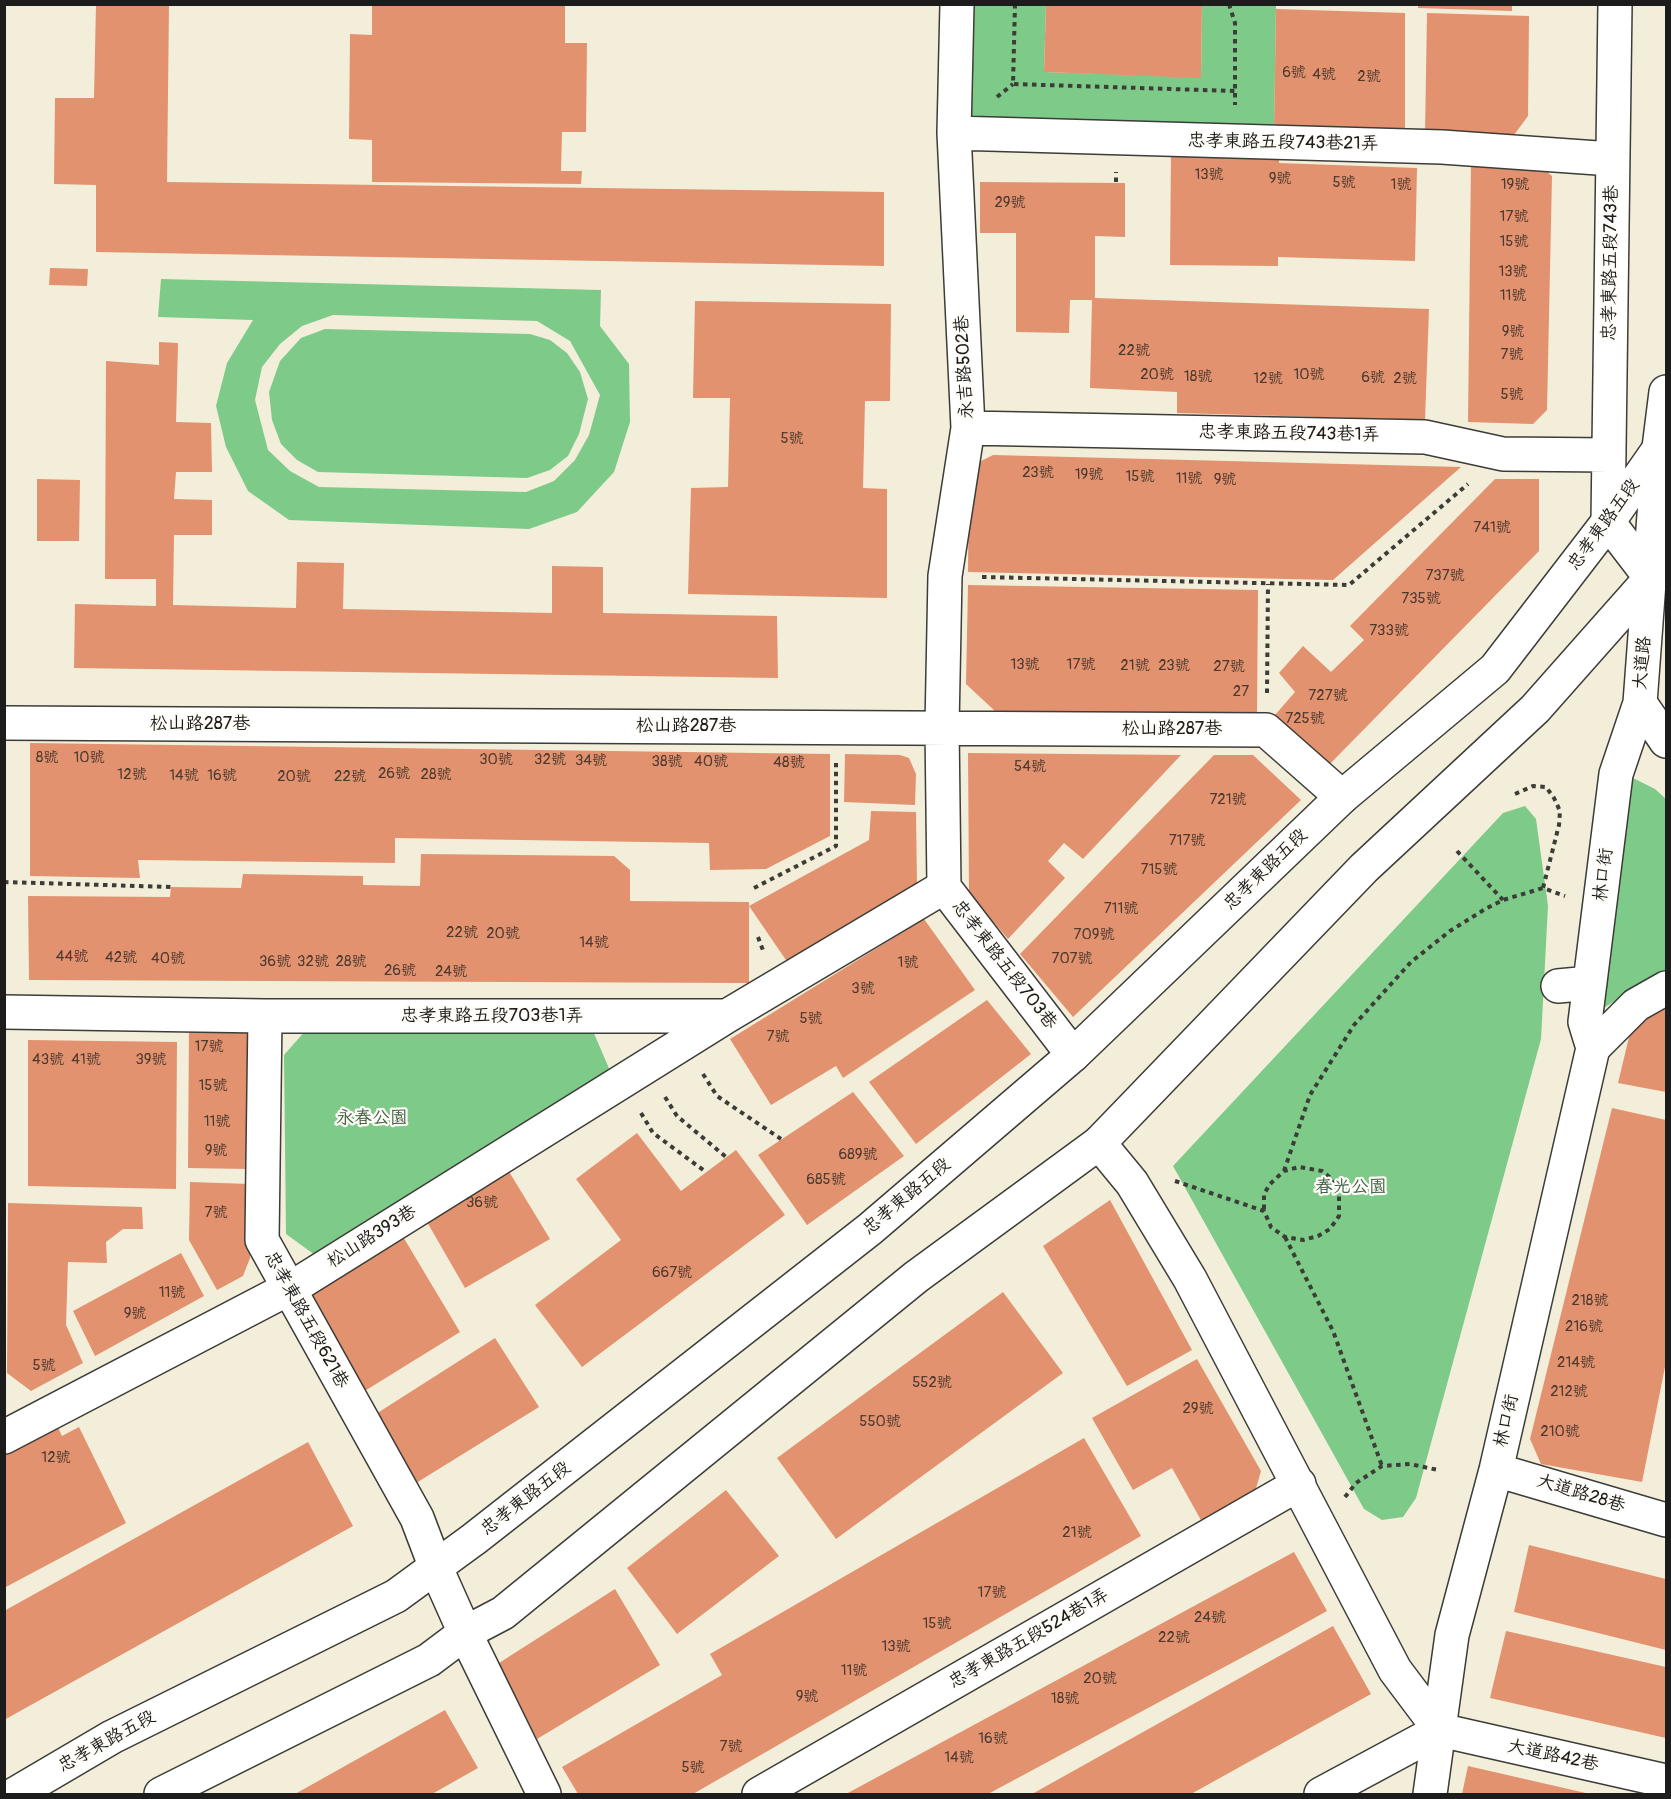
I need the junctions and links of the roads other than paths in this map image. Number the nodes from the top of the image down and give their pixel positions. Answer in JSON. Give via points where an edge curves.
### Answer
{"nodes":[{"id":1,"x":957,"y":4,"type":"edge"},
{"id":2,"x":1615,"y":4,"type":"edge"},
{"id":3,"x":954,"y":133,"type":"junction"},
{"id":4,"x":1612,"y":159,"type":"junction"},
{"id":5,"x":1666,"y":392,"type":"edge"},
{"id":6,"x":968,"y":428,"type":"junction"},
{"id":7,"x":1663,"y":444,"type":"edge"},
{"id":8,"x":1609,"y":455,"type":"junction"},
{"id":9,"x":1608,"y":522,"type":"junction"},
{"id":10,"x":1659,"y":566,"type":"edge"},
{"id":11,"x":1640,"y":704,"type":"junction"},
{"id":12,"x":4,"y":723,"type":"edge"},
{"id":13,"x":942,"y":727,"type":"junction"},
{"id":14,"x":1666,"y":741,"type":"edge"},
{"id":15,"x":1342,"y":797,"type":"junction"},
{"id":16,"x":944,"y":887,"type":"junction"},
{"id":17,"x":1590,"y":983,"type":"junction"},
{"id":18,"x":1558,"y":986,"type":"dead end"},
{"id":19,"x":1666,"y":988,"type":"edge"},
{"id":20,"x":4,"y":1011,"type":"edge"},
{"id":21,"x":265,"y":1016,"type":"junction"},
{"id":22,"x":727,"y":1016,"type":"junction"},
{"id":23,"x":1593,"y":1048,"type":"junction"},
{"id":24,"x":1074,"y":1055,"type":"junction"},
{"id":25,"x":1099,"y":1143,"type":"junction"},
{"id":26,"x":289,"y":1288,"type":"junction"},
{"id":27,"x":4,"y":1437,"type":"edge"},
{"id":28,"x":1496,"y":1470,"type":"junction"},
{"id":29,"x":1299,"y":1484,"type":"junction"},
{"id":30,"x":1666,"y":1520,"type":"edge"},
{"id":31,"x":436,"y":1568,"type":"junction"},
{"id":32,"x":465,"y":1633,"type":"junction"},
{"id":33,"x":1440,"y":1730,"type":"junction"},
{"id":34,"x":1666,"y":1781,"type":"edge"},
{"id":35,"x":15,"y":1794,"type":"edge"},
{"id":36,"x":161,"y":1794,"type":"edge"},
{"id":37,"x":544,"y":1794,"type":"edge"},
{"id":38,"x":759,"y":1794,"type":"edge"},
{"id":39,"x":1321,"y":1794,"type":"edge"},
{"id":40,"x":1430,"y":1794,"type":"edge"}],
"edges":[{"from":1,"to":3,"type":"main road","name":"永吉路502巷"},
{"from":2,"to":4,"type":"main road","name":"忠孝東路五段743巷"},
{"from":3,"to":4,"type":"main road","name":"忠孝東路五段743巷21弄","via":[[1442,147]]},
{"from":3,"to":6,"type":"main road","name":"永吉路502巷"},
{"from":4,"to":8,"type":"main road","name":"忠孝東路五段743巷"},
{"from":5,"to":7,"type":"main road"},
{"from":6,"to":8,"type":"main road","name":"忠孝東路五段743巷1弄","via":[[1425,437],[1503,454]]},
{"from":6,"to":13,"type":"main road","name":"永吉路502巷","via":[[945,576]]},
{"from":7,"to":9,"type":"main road","name":"忠孝東路五段"},
{"from":7,"to":10,"type":"main road"},
{"from":8,"to":9,"type":"main road","name":"忠孝東路五段743巷"},
{"from":9,"to":10,"type":"main road"},
{"from":9,"to":15,"type":"main road","name":"忠孝東路五段","via":[[1494,669]]},
{"from":10,"to":11,"type":"main road","name":"大道路"},
{"from":10,"to":25,"type":"main road","via":[[1535,709],[1364,868]]},
{"from":11,"to":14,"type":"main road","name":"大道路"},
{"from":11,"to":17,"type":"main road","name":"林口街","via":[[1616,774]]},
{"from":12,"to":13,"type":"main road","name":"松山路287巷"},
{"from":13,"to":15,"type":"main road","name":"松山路287巷","via":[[1266,730]]},
{"from":13,"to":16,"type":"main road","name":"忠孝東路五段703巷"},
{"from":15,"to":24,"type":"main road","name":"忠孝東路五段"},
{"from":16,"to":22,"type":"main road"},
{"from":16,"to":24,"type":"main road","name":"忠孝東路五段703巷"},
{"from":17,"to":18,"type":"main road"},
{"from":17,"to":23,"type":"main road","name":"林口街","via":[[1585,1022]]},
{"from":19,"to":23,"type":"main road","via":[[1636,1005]]},
{"from":20,"to":21,"type":"main road","name":"忠孝東路五段703巷1弄"},
{"from":21,"to":22,"type":"main road","name":"忠孝東路五段703巷1弄"},
{"from":21,"to":26,"type":"main road","name":"忠孝東路五段621巷","via":[[262,1240]]},
{"from":22,"to":26,"type":"main road","name":"松山路393巷"},
{"from":23,"to":28,"type":"main road","name":"林口街"},
{"from":24,"to":31,"type":"main road","name":"忠孝東路五段","via":[[870,1229]]},
{"from":25,"to":29,"type":"main road","via":[[1132,1183],[1190,1279]]},
{"from":25,"to":32,"type":"main road","via":[[916,1277],[503,1613]]},
{"from":26,"to":27,"type":"main road","name":"松山路393巷"},
{"from":26,"to":31,"type":"main road","name":"忠孝東路五段621巷","via":[[417,1518]]},
{"from":28,"to":30,"type":"main road","name":"大道路28巷"},
{"from":28,"to":33,"type":"main road","name":"林口街","via":[[1452,1635]]},
{"from":29,"to":33,"type":"main road","via":[[1395,1670]]},
{"from":29,"to":38,"type":"main road","name":"忠孝東路五段524巷1弄"},
{"from":31,"to":32,"type":"main road","name":"忠孝東路五段621巷"},
{"from":31,"to":35,"type":"main road","name":"忠孝東路五段","via":[[396,1596],[112,1737]]},
{"from":32,"to":36,"type":"main road","via":[[429,1660]]},
{"from":32,"to":37,"type":"main road","name":"忠孝東路五段621巷"},
{"from":33,"to":34,"type":"main road","name":"大道路42巷"},
{"from":33,"to":39,"type":"main road"},
{"from":33,"to":40,"type":"main road","name":"林口街"}]}
